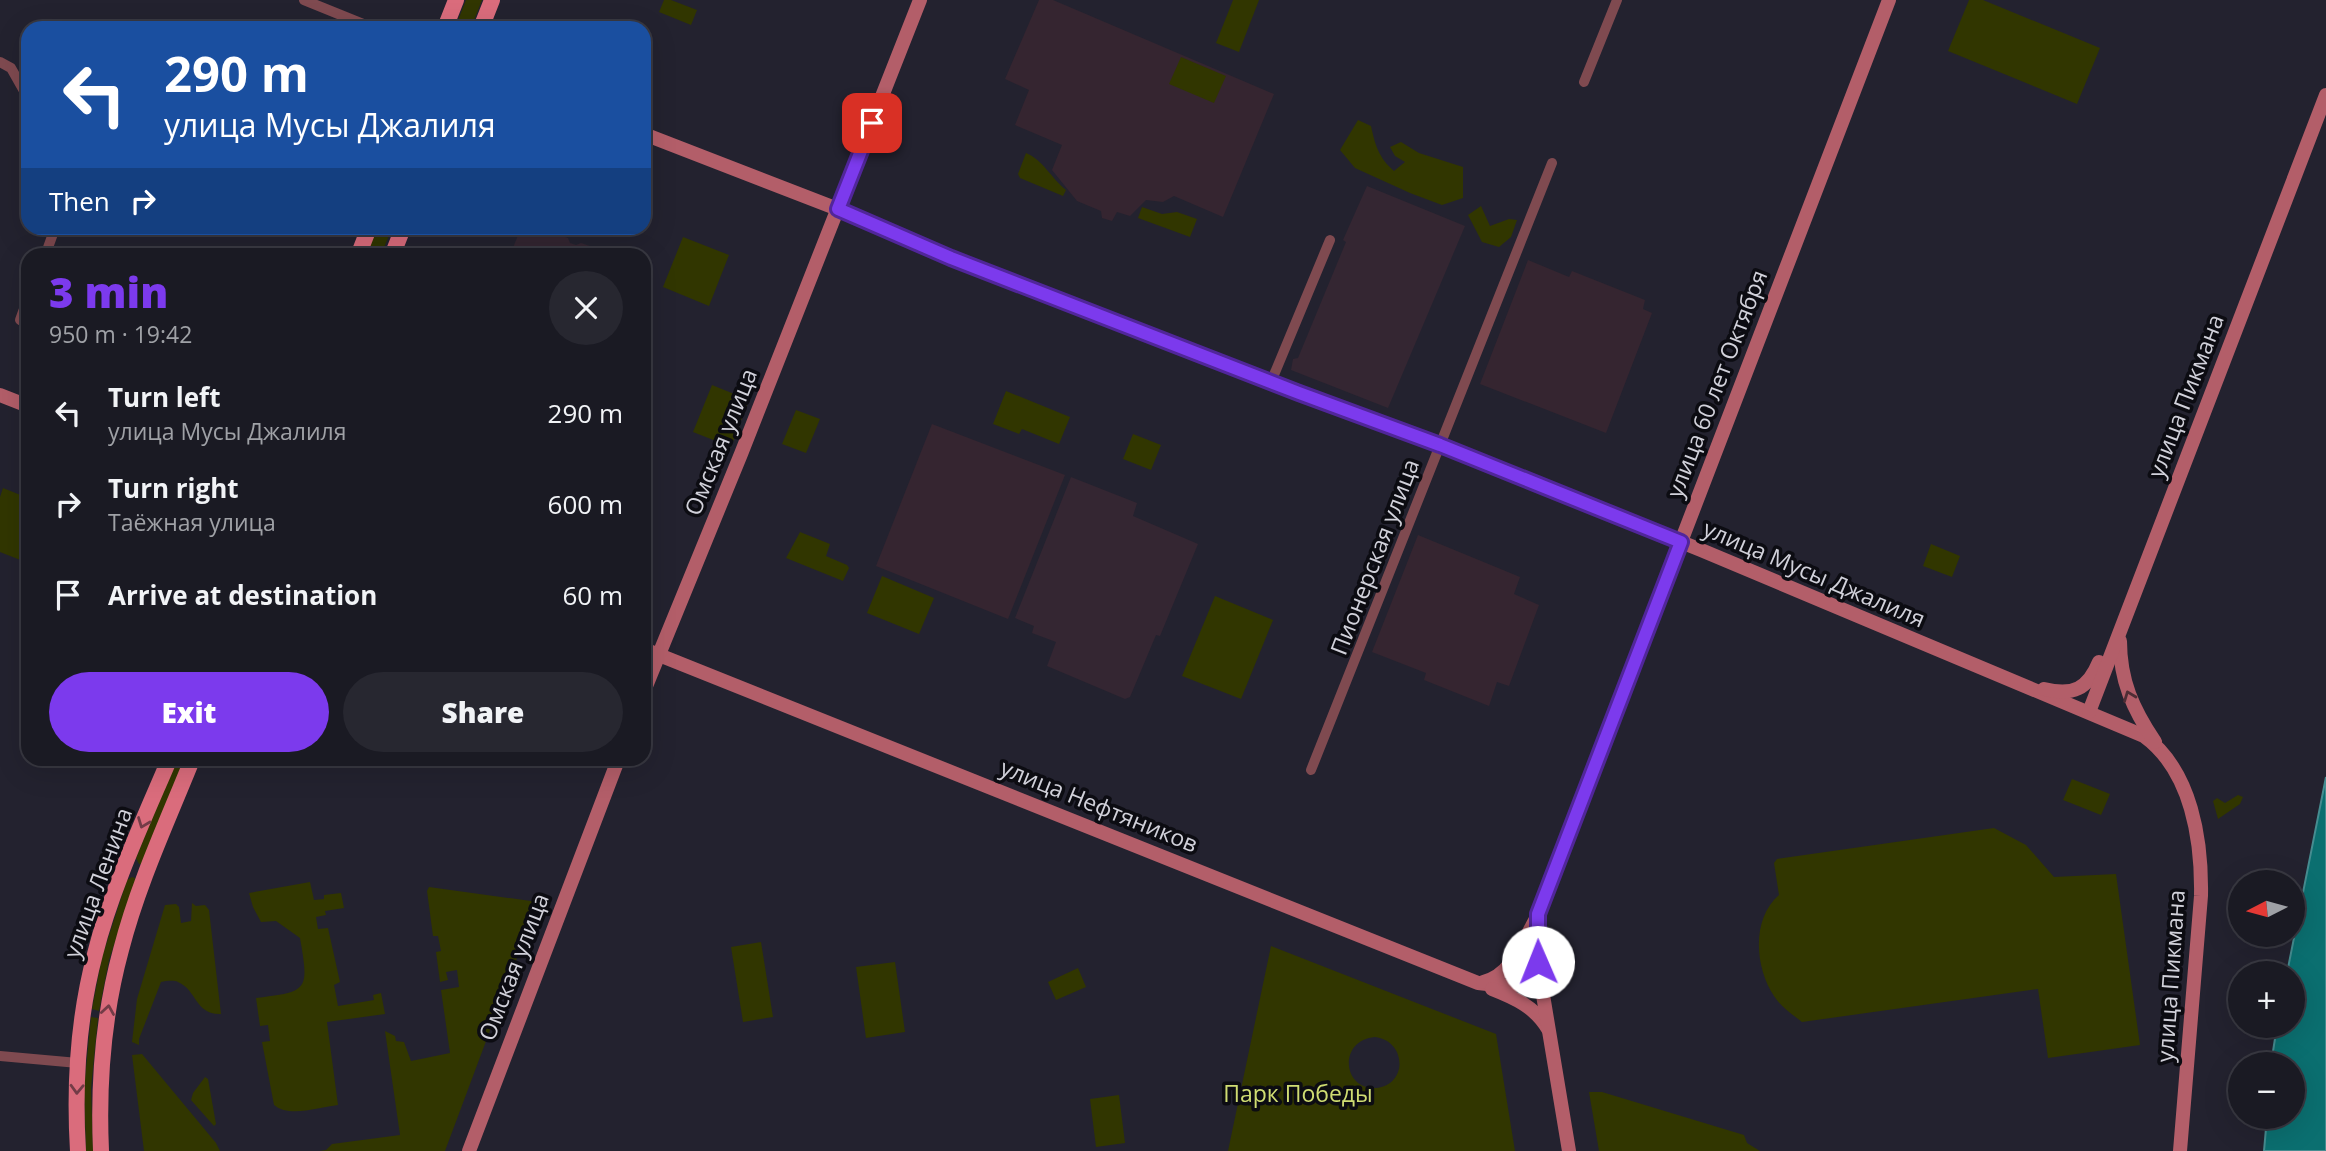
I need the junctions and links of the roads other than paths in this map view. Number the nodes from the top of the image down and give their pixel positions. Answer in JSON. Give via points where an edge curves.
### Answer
{"nodes":[{"id":1,"x":304,"y":0,"type":"edge"},
{"id":2,"x":456,"y":0,"type":"edge"},
{"id":3,"x":492,"y":0,"type":"edge"},
{"id":4,"x":920,"y":0,"type":"edge"},
{"id":5,"x":1617,"y":0,"type":"edge"},
{"id":6,"x":1889,"y":0,"type":"edge"},
{"id":7,"x":356,"y":21,"type":"edge"},
{"id":8,"x":448,"y":21,"type":"edge"},
{"id":9,"x":484,"y":21,"type":"edge"},
{"id":10,"x":0,"y":62,"type":"edge"},
{"id":11,"x":1584,"y":82,"type":"dead end"},
{"id":12,"x":21,"y":86,"type":"edge"},
{"id":13,"x":2326,"y":95,"type":"edge"},
{"id":14,"x":651,"y":137,"type":"edge"},
{"id":15,"x":1552,"y":163,"type":"dead end"},
{"id":16,"x":838,"y":209,"type":"junction"},
{"id":17,"x":1330,"y":240,"type":"dead end"},
{"id":18,"x":1271,"y":382,"type":"junction"},
{"id":19,"x":0,"y":395,"type":"edge"},
{"id":20,"x":21,"y":400,"type":"edge"},
{"id":21,"x":1440,"y":445,"type":"junction"},
{"id":22,"x":1681,"y":542,"type":"junction"},
{"id":23,"x":2119,"y":633,"type":"junction"},
{"id":24,"x":651,"y":651,"type":"edge"},
{"id":25,"x":659,"y":654,"type":"junction"},
{"id":26,"x":651,"y":674,"type":"edge"},
{"id":27,"x":2020,"y":685,"type":"junction"},
{"id":28,"x":2089,"y":712,"type":"junction"},
{"id":29,"x":2144,"y":736,"type":"joint"},
{"id":30,"x":2162,"y":752,"type":"junction"},
{"id":31,"x":167,"y":766,"type":"edge"},
{"id":32,"x":190,"y":766,"type":"edge"},
{"id":33,"x":616,"y":766,"type":"edge"},
{"id":34,"x":1311,"y":770,"type":"dead end"},
{"id":35,"x":126,"y":867,"type":"junction"},
{"id":36,"x":146,"y":874,"type":"junction"},
{"id":37,"x":1538,"y":914,"type":"junction"},
{"id":38,"x":1541,"y":982,"type":"junction"},
{"id":39,"x":1478,"y":983,"type":"junction"},
{"id":40,"x":1550,"y":1035,"type":"junction"},
{"id":41,"x":0,"y":1056,"type":"edge"},
{"id":42,"x":78,"y":1063,"type":"junction"},
{"id":43,"x":78,"y":1151,"type":"edge"},
{"id":44,"x":101,"y":1151,"type":"edge"},
{"id":45,"x":468,"y":1151,"type":"edge"},
{"id":46,"x":1569,"y":1151,"type":"edge"},
{"id":47,"x":2180,"y":1151,"type":"edge"}],
"edges":[{"from":1,"to":7,"type":"street"},
{"from":2,"to":8,"type":"main road"},
{"from":3,"to":9,"type":"main road"},
{"from":4,"to":16,"type":"main road","name":"Омская улица"},
{"from":5,"to":11,"type":"street"},
{"from":6,"to":22,"type":"main road","name":"улица 60 лет Октября"},
{"from":10,"to":12,"type":"street","via":[[11,68]]},
{"from":13,"to":23,"type":"main road","name":"улица Пикмана"},
{"from":14,"to":16,"type":"main road","name":"улица Мусы Джалиля"},
{"from":15,"to":21,"type":"street","name":"Пионерская улица"},
{"from":16,"to":18,"type":"main road","name":"улица Мусы Джалиля","via":[[951,258]]},
{"from":16,"to":25,"type":"main road","name":"Омская улица"},
{"from":17,"to":18,"type":"street"},
{"from":18,"to":21,"type":"main road","name":"улица Мусы Джалиля"},
{"from":19,"to":20,"type":"main road"},
{"from":21,"to":22,"type":"main road","name":"улица Мусы Джалиля"},
{"from":21,"to":34,"type":"street","name":"Пионерская улица"},
{"from":22,"to":27,"type":"main road","name":"улица Мусы Джалиля"},
{"from":22,"to":37,"type":"main road","name":"улица 60 лет Октября"},
{"from":23,"to":27,"type":"main road","via":[[2106,646],[2092,678],[2082,688],[2055,692]]},
{"from":23,"to":28,"type":"main road","name":"улица Пикмана"},
{"from":30,"to":23,"type":"main road","one_way":true,"via":[[2127,694]]},
{"from":24,"to":25,"type":"main road","name":"улица Нефтяников"},
{"from":25,"to":26,"type":"main road","name":"Омская улица"},
{"from":25,"to":39,"type":"main road","name":"улица Нефтяников"},
{"from":27,"to":28,"type":"main road","name":"улица Мусы Джалиля"},
{"from":28,"to":29,"type":"main road","name":"улица Мусы Джалиля"},
{"from":29,"to":30,"type":"main road","name":"улица Пикмана"},
{"from":30,"to":47,"type":"main road","name":"улица Пикмана","via":[[2186,797],[2201,870]]},
{"from":31,"to":35,"type":"main road","name":"улица Ленина","one_way":true},
{"from":32,"to":36,"type":"main road","name":"улица Ленина"},
{"from":33,"to":45,"type":"main road","name":"Омская улица"},
{"from":35,"to":36,"type":"main road"},
{"from":35,"to":42,"type":"main road","name":"улица Ленина","via":[[91,971]]},
{"from":44,"to":36,"type":"main road","name":"улица Ленина","one_way":true,"via":[[105,1026],[121,948]]},
{"from":37,"to":38,"type":"main road","name":"улица 60 лет Октября"},
{"from":37,"to":39,"type":"main road","via":[[1507,969]]},
{"from":38,"to":39,"type":"main road","name":"улица Нефтяников"},
{"from":38,"to":40,"type":"main road","name":"улица 60 лет Октября"},
{"from":39,"to":40,"type":"main road","via":[[1525,1004]]},
{"from":40,"to":46,"type":"main road","name":"улица 60 лет Октября"},
{"from":41,"to":42,"type":"street"},
{"from":42,"to":43,"type":"main road","name":"улица Ленина","one_way":true}]}
